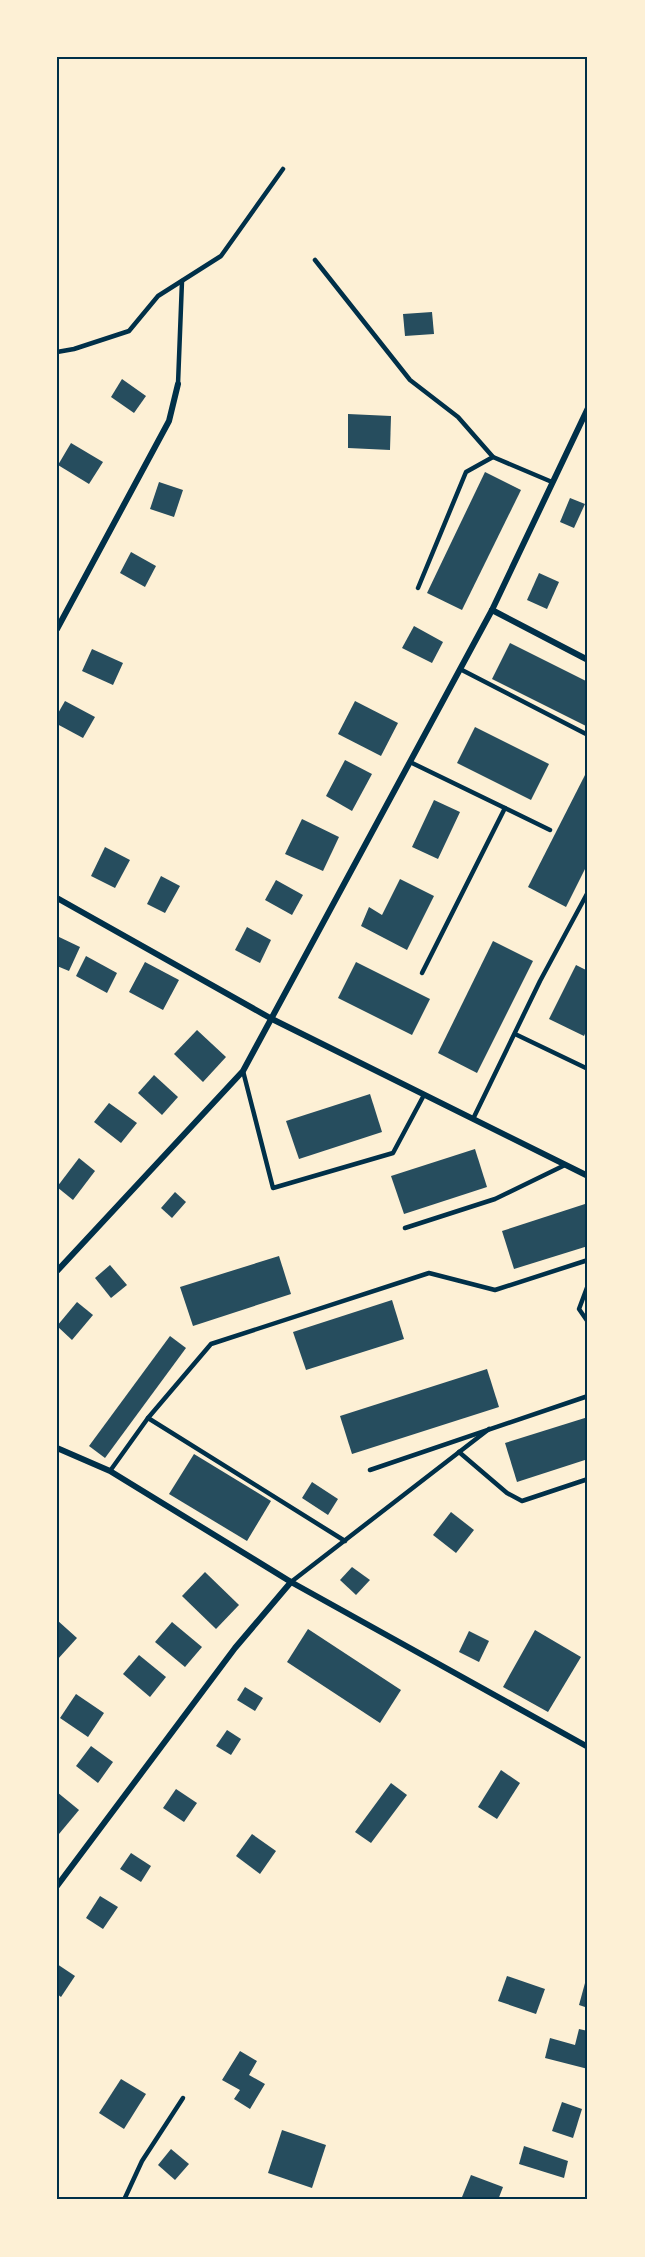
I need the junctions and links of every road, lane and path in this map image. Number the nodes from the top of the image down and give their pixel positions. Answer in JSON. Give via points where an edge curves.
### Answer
{"nodes":[{"id":1,"x":283,"y":169,"type":"dead end"},
{"id":2,"x":315,"y":260,"type":"dead end"},
{"id":3,"x":182,"y":281,"type":"junction"},
{"id":4,"x":57,"y":352,"type":"edge"},
{"id":5,"x":178,"y":384,"type":"joint"},
{"id":6,"x":588,"y":408,"type":"edge"},
{"id":7,"x":493,"y":457,"type":"junction"},
{"id":8,"x":552,"y":482,"type":"junction"},
{"id":9,"x":418,"y":588,"type":"dead end"},
{"id":10,"x":492,"y":610,"type":"junction"},
{"id":11,"x":57,"y":629,"type":"edge"},
{"id":12,"x":588,"y":660,"type":"edge"},
{"id":13,"x":460,"y":669,"type":"junction"},
{"id":14,"x":588,"y":735,"type":"edge"},
{"id":15,"x":410,"y":762,"type":"junction"},
{"id":16,"x":504,"y":808,"type":"junction"},
{"id":17,"x":550,"y":830,"type":"dead end"},
{"id":18,"x":588,"y":892,"type":"edge"},
{"id":19,"x":57,"y":898,"type":"edge"},
{"id":20,"x":422,"y":973,"type":"dead end"},
{"id":21,"x":272,"y":1019,"type":"junction"},
{"id":22,"x":515,"y":1034,"type":"junction"},
{"id":23,"x":588,"y":1069,"type":"edge"},
{"id":24,"x":243,"y":1071,"type":"junction"},
{"id":25,"x":424,"y":1095,"type":"junction"},
{"id":26,"x":473,"y":1119,"type":"junction"},
{"id":27,"x":565,"y":1165,"type":"junction"},
{"id":28,"x":588,"y":1176,"type":"edge"},
{"id":29,"x":405,"y":1228,"type":"dead end"},
{"id":30,"x":588,"y":1260,"type":"edge"},
{"id":31,"x":57,"y":1271,"type":"edge"},
{"id":32,"x":588,"y":1285,"type":"edge"},
{"id":33,"x":588,"y":1322,"type":"edge"},
{"id":34,"x":588,"y":1396,"type":"edge"},
{"id":35,"x":148,"y":1418,"type":"junction"},
{"id":36,"x":489,"y":1430,"type":"junction"},
{"id":37,"x":57,"y":1448,"type":"edge"},
{"id":38,"x":459,"y":1452,"type":"junction"},
{"id":39,"x":370,"y":1470,"type":"dead end"},
{"id":40,"x":110,"y":1471,"type":"junction"},
{"id":41,"x":588,"y":1479,"type":"edge"},
{"id":42,"x":345,"y":1540,"type":"junction"},
{"id":43,"x":291,"y":1582,"type":"junction"},
{"id":44,"x":588,"y":1746,"type":"edge"},
{"id":45,"x":57,"y":1886,"type":"edge"},
{"id":46,"x":183,"y":2098,"type":"dead end"},
{"id":47,"x":124,"y":2200,"type":"edge"}],
"edges":[{"from":1,"to":3,"type":"lane","via":[[220,256]]},
{"from":2,"to":7,"type":"lane","via":[[410,380],[458,417]]},
{"from":3,"to":4,"type":"lane","via":[[158,297],[129,331]]},
{"from":3,"to":5,"type":"lane"},
{"from":5,"to":11,"type":"street","via":[[169,421]]},
{"from":6,"to":8,"type":"street"},
{"from":7,"to":8,"type":"lane"},
{"from":7,"to":9,"type":"lane","via":[[466,472]]},
{"from":8,"to":10,"type":"street"},
{"from":10,"to":12,"type":"street"},
{"from":10,"to":13,"type":"street"},
{"from":13,"to":14,"type":"lane"},
{"from":13,"to":15,"type":"street"},
{"from":15,"to":16,"type":"lane"},
{"from":15,"to":21,"type":"street"},
{"from":16,"to":17,"type":"lane"},
{"from":16,"to":20,"type":"lane"},
{"from":18,"to":22,"type":"lane"},
{"from":19,"to":21,"type":"street"},
{"from":21,"to":24,"type":"street"},
{"from":21,"to":25,"type":"street"},
{"from":22,"to":23,"type":"lane"},
{"from":22,"to":26,"type":"lane"},
{"from":24,"to":25,"type":"lane","via":[[273,1188],[393,1153]]},
{"from":24,"to":31,"type":"street"},
{"from":25,"to":26,"type":"street"},
{"from":26,"to":27,"type":"street"},
{"from":27,"to":28,"type":"street"},
{"from":27,"to":29,"type":"lane","via":[[495,1199]]},
{"from":30,"to":35,"type":"lane","via":[[495,1290],[429,1273],[211,1344]]},
{"from":32,"to":33,"type":"lane","via":[[579,1309]]},
{"from":34,"to":36,"type":"lane"},
{"from":35,"to":40,"type":"lane"},
{"from":35,"to":42,"type":"lane"},
{"from":36,"to":38,"type":"lane"},
{"from":36,"to":39,"type":"lane"},
{"from":37,"to":40,"type":"street"},
{"from":38,"to":41,"type":"lane","via":[[522,1501]]},
{"from":38,"to":42,"type":"lane"},
{"from":40,"to":43,"type":"street"},
{"from":42,"to":43,"type":"lane"},
{"from":43,"to":44,"type":"street"},
{"from":43,"to":45,"type":"street","via":[[235,1648]]},
{"from":46,"to":47,"type":"lane","via":[[142,2161]]}]}
